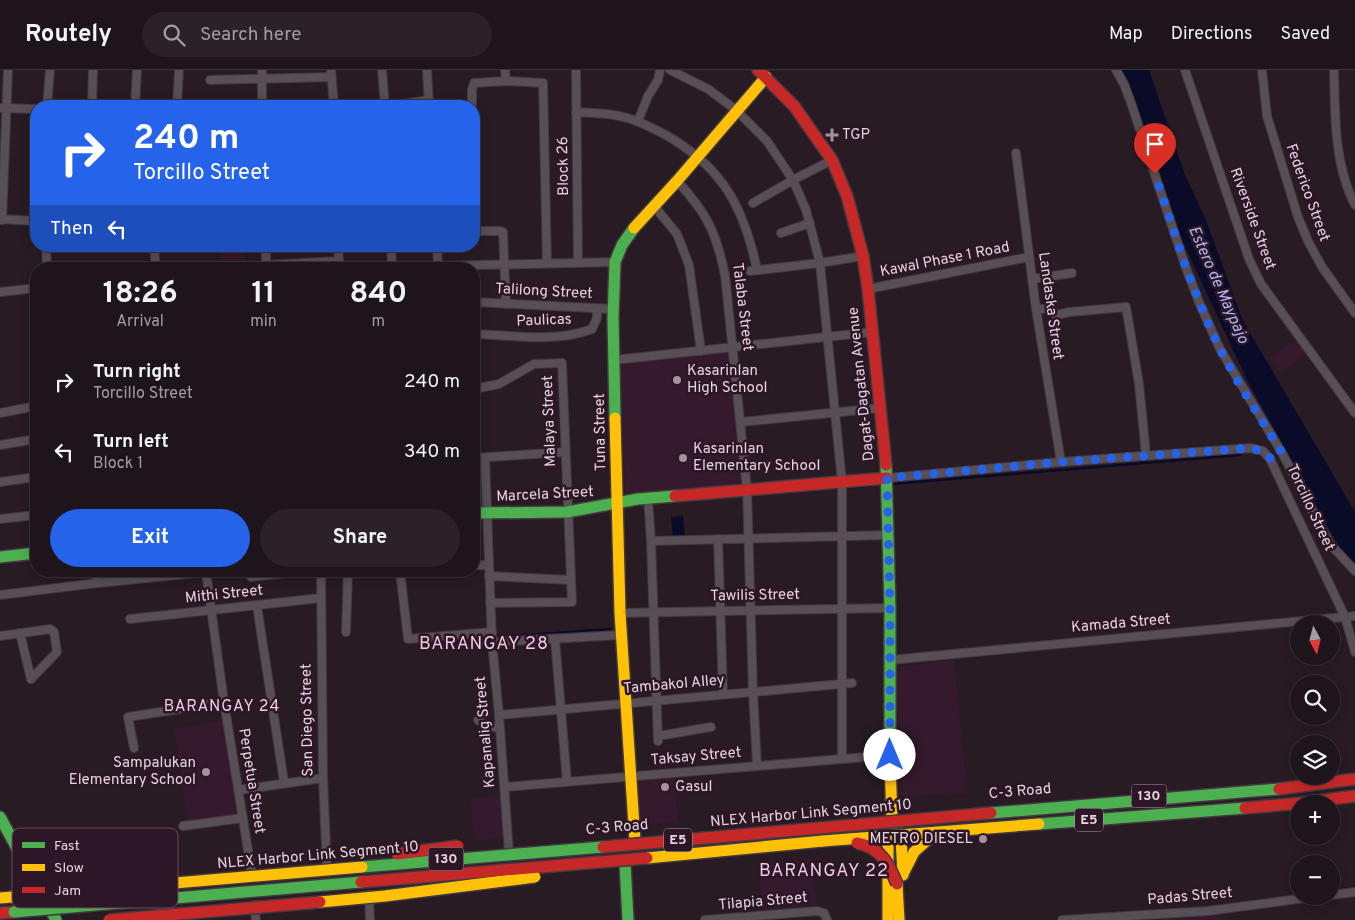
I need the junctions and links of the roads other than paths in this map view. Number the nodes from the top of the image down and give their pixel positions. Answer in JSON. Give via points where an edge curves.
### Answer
{"nodes":[{"id":1,"x":8,"y":70,"type":"edge"},
{"id":2,"x":50,"y":70,"type":"edge"},
{"id":3,"x":93,"y":70,"type":"edge"},
{"id":4,"x":137,"y":70,"type":"edge"},
{"id":5,"x":179,"y":70,"type":"edge"},
{"id":6,"x":262,"y":70,"type":"edge"},
{"id":7,"x":382,"y":70,"type":"edge"},
{"id":8,"x":428,"y":70,"type":"edge"},
{"id":9,"x":505,"y":70,"type":"edge"},
{"id":10,"x":576,"y":70,"type":"edge"},
{"id":11,"x":660,"y":70,"type":"edge"},
{"id":12,"x":670,"y":70,"type":"edge"},
{"id":13,"x":1116,"y":70,"type":"edge"},
{"id":14,"x":1185,"y":70,"type":"edge"},
{"id":15,"x":1262,"y":70,"type":"edge"},
{"id":16,"x":1334,"y":70,"type":"edge"},
{"id":17,"x":331,"y":74,"type":"edge"},
{"id":18,"x":762,"y":74,"type":"edge"},
{"id":19,"x":262,"y":79,"type":"junction"},
{"id":20,"x":210,"y":80,"type":"dead end"},
{"id":21,"x":506,"y":81,"type":"junction"},
{"id":22,"x":48,"y":100,"type":"edge"},
{"id":23,"x":92,"y":100,"type":"edge"},
{"id":24,"x":135,"y":100,"type":"edge"},
{"id":25,"x":178,"y":100,"type":"edge"},
{"id":26,"x":262,"y":100,"type":"edge"},
{"id":27,"x":333,"y":100,"type":"edge"},
{"id":28,"x":384,"y":100,"type":"edge"},
{"id":29,"x":429,"y":100,"type":"edge"},
{"id":30,"x":472,"y":100,"type":"edge"},
{"id":31,"x":3,"y":108,"type":"edge"},
{"id":32,"x":30,"y":109,"type":"edge"},
{"id":33,"x":736,"y":110,"type":"junction"},
{"id":34,"x":576,"y":112,"type":"junction"},
{"id":35,"x":638,"y":121,"type":"junction"},
{"id":36,"x":1016,"y":153,"type":"dead end"},
{"id":37,"x":698,"y":156,"type":"junction"},
{"id":38,"x":832,"y":160,"type":"junction"},
{"id":39,"x":793,"y":180,"type":"junction"},
{"id":40,"x":677,"y":181,"type":"junction"},
{"id":41,"x":754,"y":204,"type":"dead end"},
{"id":42,"x":1355,"y":205,"type":"edge"},
{"id":43,"x":654,"y":206,"type":"junction"},
{"id":44,"x":1,"y":220,"type":"edge"},
{"id":45,"x":30,"y":221,"type":"edge"},
{"id":46,"x":810,"y":223,"type":"junction"},
{"id":47,"x":480,"y":231,"type":"edge"},
{"id":48,"x":781,"y":233,"type":"dead end"},
{"id":49,"x":338,"y":252,"type":"edge"},
{"id":50,"x":863,"y":256,"type":"junction"},
{"id":51,"x":1029,"y":257,"type":"junction"},
{"id":52,"x":327,"y":262,"type":"edge"},
{"id":53,"x":578,"y":262,"type":"junction"},
{"id":54,"x":615,"y":262,"type":"junction"},
{"id":55,"x":547,"y":263,"type":"junction"},
{"id":56,"x":820,"y":263,"type":"junction"},
{"id":57,"x":504,"y":264,"type":"junction"},
{"id":58,"x":480,"y":265,"type":"edge"},
{"id":59,"x":1072,"y":273,"type":"dead end"},
{"id":60,"x":1032,"y":279,"type":"junction"},
{"id":61,"x":30,"y":289,"type":"edge"},
{"id":62,"x":868,"y":289,"type":"junction"},
{"id":63,"x":0,"y":292,"type":"edge"},
{"id":64,"x":480,"y":302,"type":"edge"},
{"id":65,"x":506,"y":304,"type":"junction"},
{"id":66,"x":614,"y":309,"type":"junction"},
{"id":67,"x":1036,"y":309,"type":"junction"},
{"id":68,"x":597,"y":313,"type":"junction"},
{"id":69,"x":1355,"y":313,"type":"edge"},
{"id":70,"x":872,"y":332,"type":"junction"},
{"id":71,"x":480,"y":334,"type":"edge"},
{"id":72,"x":827,"y":338,"type":"junction"},
{"id":73,"x":733,"y":348,"type":"junction"},
{"id":74,"x":701,"y":351,"type":"junction"},
{"id":75,"x":614,"y":360,"type":"junction"},
{"id":76,"x":480,"y":388,"type":"edge"},
{"id":77,"x":30,"y":407,"type":"edge"},
{"id":78,"x":880,"y":408,"type":"junction"},
{"id":79,"x":0,"y":413,"type":"edge"},
{"id":80,"x":835,"y":413,"type":"junction"},
{"id":81,"x":1355,"y":413,"type":"edge"},
{"id":82,"x":741,"y":422,"type":"junction"},
{"id":83,"x":30,"y":440,"type":"edge"},
{"id":84,"x":0,"y":445,"type":"edge"},
{"id":85,"x":565,"y":452,"type":"junction"},
{"id":86,"x":1282,"y":453,"type":"junction"},
{"id":87,"x":1146,"y":455,"type":"junction"},
{"id":88,"x":480,"y":458,"type":"edge"},
{"id":89,"x":485,"y":458,"type":"junction"},
{"id":90,"x":1270,"y":458,"type":"junction"},
{"id":91,"x":1061,"y":462,"type":"junction"},
{"id":92,"x":30,"y":478,"type":"edge"},
{"id":93,"x":887,"y":478,"type":"junction"},
{"id":94,"x":0,"y":482,"type":"edge"},
{"id":95,"x":842,"y":482,"type":"junction"},
{"id":96,"x":747,"y":489,"type":"junction"},
{"id":97,"x":648,"y":498,"type":"junction"},
{"id":98,"x":617,"y":502,"type":"junction"},
{"id":99,"x":568,"y":512,"type":"junction"},
{"id":100,"x":487,"y":513,"type":"junction"},
{"id":101,"x":480,"y":514,"type":"edge"},
{"id":102,"x":30,"y":516,"type":"edge"},
{"id":103,"x":0,"y":519,"type":"edge"},
{"id":104,"x":889,"y":535,"type":"junction"},
{"id":105,"x":843,"y":536,"type":"junction"},
{"id":106,"x":749,"y":538,"type":"junction"},
{"id":107,"x":718,"y":539,"type":"junction"},
{"id":108,"x":651,"y":541,"type":"junction"},
{"id":109,"x":30,"y":554,"type":"edge"},
{"id":110,"x":0,"y":557,"type":"edge"},
{"id":111,"x":480,"y":565,"type":"edge"},
{"id":112,"x":489,"y":565,"type":"junction"},
{"id":113,"x":1355,"y":570,"type":"edge"},
{"id":114,"x":489,"y":576,"type":"junction"},
{"id":115,"x":97,"y":577,"type":"edge"},
{"id":116,"x":148,"y":577,"type":"edge"},
{"id":117,"x":207,"y":577,"type":"edge"},
{"id":118,"x":321,"y":577,"type":"edge"},
{"id":119,"x":348,"y":577,"type":"edge"},
{"id":120,"x":401,"y":577,"type":"edge"},
{"id":121,"x":571,"y":580,"type":"junction"},
{"id":122,"x":98,"y":583,"type":"junction"},
{"id":123,"x":0,"y":595,"type":"edge"},
{"id":124,"x":321,"y":598,"type":"junction"},
{"id":125,"x":490,"y":603,"type":"junction"},
{"id":126,"x":257,"y":606,"type":"junction"},
{"id":127,"x":843,"y":608,"type":"junction"},
{"id":128,"x":890,"y":608,"type":"junction"},
{"id":129,"x":211,"y":610,"type":"junction"},
{"id":130,"x":750,"y":610,"type":"junction"},
{"id":131,"x":720,"y":611,"type":"junction"},
{"id":132,"x":653,"y":612,"type":"junction"},
{"id":133,"x":620,"y":613,"type":"junction"},
{"id":134,"x":1355,"y":616,"type":"edge"},
{"id":135,"x":1346,"y":618,"type":"junction"},
{"id":136,"x":130,"y":619,"type":"dead end"},
{"id":137,"x":346,"y":632,"type":"dead end"},
{"id":138,"x":492,"y":632,"type":"junction"},
{"id":139,"x":20,"y":633,"type":"junction"},
{"id":140,"x":621,"y":635,"type":"junction"},
{"id":141,"x":0,"y":636,"type":"edge"},
{"id":142,"x":555,"y":639,"type":"junction"},
{"id":143,"x":492,"y":642,"type":"junction"},
{"id":144,"x":1355,"y":652,"type":"edge"},
{"id":145,"x":890,"y":660,"type":"junction"},
{"id":146,"x":852,"y":683,"type":"dead end"},
{"id":147,"x":842,"y":684,"type":"junction"},
{"id":148,"x":753,"y":692,"type":"junction"},
{"id":149,"x":723,"y":694,"type":"junction"},
{"id":150,"x":656,"y":700,"type":"junction"},
{"id":151,"x":224,"y":702,"type":"junction"},
{"id":152,"x":625,"y":702,"type":"junction"},
{"id":153,"x":560,"y":710,"type":"junction"},
{"id":154,"x":499,"y":715,"type":"junction"},
{"id":155,"x":478,"y":720,"type":"dead end"},
{"id":156,"x":711,"y":727,"type":"dead end"},
{"id":157,"x":500,"y":728,"type":"junction"},
{"id":158,"x":134,"y":748,"type":"dead end"},
{"id":159,"x":890,"y":755,"type":"junction"},
{"id":160,"x":842,"y":759,"type":"junction"},
{"id":161,"x":757,"y":765,"type":"junction"},
{"id":162,"x":630,"y":777,"type":"junction"},
{"id":163,"x":323,"y":778,"type":"junction"},
{"id":164,"x":1355,"y":778,"type":"edge"},
{"id":165,"x":284,"y":782,"type":"junction"},
{"id":166,"x":567,"y":782,"type":"junction"},
{"id":167,"x":505,"y":787,"type":"junction"},
{"id":168,"x":239,"y":790,"type":"junction"},
{"id":169,"x":1355,"y":796,"type":"edge"},
{"id":170,"x":1355,"y":800,"type":"edge"},
{"id":171,"x":1340,"y":802,"type":"edge"},
{"id":172,"x":1290,"y":807,"type":"edge"},
{"id":173,"x":0,"y":817,"type":"edge"},
{"id":174,"x":243,"y":818,"type":"junction"},
{"id":175,"x":892,"y":818,"type":"junction"},
{"id":176,"x":183,"y":826,"type":"dead end"},
{"id":177,"x":932,"y":836,"type":"junction"},
{"id":178,"x":901,"y":838,"type":"junction"},
{"id":179,"x":12,"y":839,"type":"edge"},
{"id":180,"x":888,"y":840,"type":"junction"},
{"id":181,"x":635,"y":841,"type":"junction"},
{"id":182,"x":823,"y":841,"type":"junction"},
{"id":183,"x":859,"y":841,"type":"junction"},
{"id":184,"x":458,"y":846,"type":"dead end"},
{"id":185,"x":509,"y":853,"type":"junction"},
{"id":186,"x":647,"y":858,"type":"junction"},
{"id":187,"x":625,"y":863,"type":"junction"},
{"id":188,"x":367,"y":865,"type":"junction"},
{"id":189,"x":327,"y":868,"type":"junction"},
{"id":190,"x":903,"y":874,"type":"junction"},
{"id":191,"x":888,"y":875,"type":"junction"},
{"id":192,"x":256,"y":876,"type":"junction"},
{"id":193,"x":178,"y":881,"type":"edge"},
{"id":194,"x":178,"y":882,"type":"edge"},
{"id":195,"x":368,"y":885,"type":"junction"},
{"id":196,"x":1355,"y":892,"type":"edge"},
{"id":197,"x":1340,"y":894,"type":"edge"},
{"id":198,"x":253,"y":895,"type":"junction"},
{"id":199,"x":178,"y":898,"type":"edge"},
{"id":200,"x":1290,"y":900,"type":"edge"},
{"id":201,"x":178,"y":903,"type":"edge"},
{"id":202,"x":61,"y":908,"type":"edge"},
{"id":203,"x":129,"y":908,"type":"edge"},
{"id":204,"x":0,"y":914,"type":"edge"},
{"id":205,"x":53,"y":916,"type":"edge"},
{"id":206,"x":825,"y":916,"type":"edge"},
{"id":207,"x":723,"y":919,"type":"edge"},
{"id":208,"x":109,"y":920,"type":"edge"},
{"id":209,"x":256,"y":920,"type":"edge"},
{"id":210,"x":370,"y":920,"type":"edge"},
{"id":211,"x":628,"y":920,"type":"edge"},
{"id":212,"x":705,"y":920,"type":"edge"},
{"id":213,"x":888,"y":920,"type":"edge"},
{"id":214,"x":899,"y":920,"type":"edge"},
{"id":215,"x":904,"y":920,"type":"edge"},
{"id":216,"x":1062,"y":920,"type":"edge"}],
"edges":[{"from":1,"to":31,"type":"street"},
{"from":2,"to":22,"type":"street"},
{"from":3,"to":23,"type":"street"},
{"from":4,"to":24,"type":"street"},
{"from":5,"to":25,"type":"street"},
{"from":6,"to":19,"type":"street"},
{"from":7,"to":28,"type":"street"},
{"from":8,"to":29,"type":"street"},
{"from":9,"to":21,"type":"street"},
{"from":10,"to":34,"type":"street","name":"Block 26"},
{"from":11,"to":35,"type":"street"},
{"from":12,"to":33,"type":"street","via":[[708,89]]},
{"from":13,"to":86,"type":"street","via":[[1134,110],[1199,302],[1220,349]]},
{"from":14,"to":81,"type":"street","name":"Riverside Street","via":[[1249,260],[1261,284]]},
{"from":15,"to":69,"type":"street","name":"Federico Street","via":[[1267,116],[1298,217],[1322,267]]},
{"from":16,"to":42,"type":"street","via":[[1339,150]]},
{"from":17,"to":19,"type":"street"},
{"from":17,"to":27,"type":"street"},
{"from":18,"to":33,"type":"main road","name":"Tuna Street"},
{"from":18,"to":38,"type":"main road","name":"Dagat-Dagatan Avenue","via":[[794,106]]},
{"from":19,"to":20,"type":"street"},
{"from":19,"to":26,"type":"street"},
{"from":21,"to":30,"type":"street","via":[[474,83]]},
{"from":21,"to":55,"type":"street","via":[[544,85]]},
{"from":31,"to":32,"type":"street"},
{"from":31,"to":44,"type":"street"},
{"from":33,"to":37,"type":"main road","name":"Tuna Street"},
{"from":33,"to":39,"type":"street","via":[[767,140]]},
{"from":34,"to":35,"type":"street","via":[[615,115]]},
{"from":34,"to":53,"type":"street","name":"Block 26"},
{"from":35,"to":37,"type":"street"},
{"from":36,"to":51,"type":"street","name":"Landaska Street"},
{"from":37,"to":40,"type":"main road","name":"Tuna Street"},
{"from":37,"to":56,"type":"street","via":[[736,204],[745,224],[754,270]]},
{"from":38,"to":39,"type":"street"},
{"from":38,"to":50,"type":"main road","name":"Dagat-Dagatan Avenue","via":[[847,196]]},
{"from":39,"to":41,"type":"street"},
{"from":39,"to":46,"type":"street"},
{"from":40,"to":43,"type":"main road","name":"Tuna Street"},
{"from":40,"to":73,"type":"street","name":"Talaba Street","via":[[696,201],[713,230],[721,252]]},
{"from":43,"to":54,"type":"main road","name":"Tuna Street","via":[[632,230]]},
{"from":43,"to":74,"type":"street","via":[[678,234],[689,265]]},
{"from":44,"to":45,"type":"street"},
{"from":46,"to":48,"type":"street"},
{"from":46,"to":56,"type":"street"},
{"from":47,"to":57,"type":"street","via":[[502,230]]},
{"from":49,"to":52,"type":"street","via":[[339,261]]},
{"from":50,"to":56,"type":"street"},
{"from":50,"to":62,"type":"main road","name":"Dagat-Dagatan Avenue"},
{"from":51,"to":60,"type":"street","name":"Landaska Street"},
{"from":51,"to":62,"type":"street","name":"Kawal Phase 1 Road"},
{"from":53,"to":54,"type":"street"},
{"from":53,"to":55,"type":"street"},
{"from":54,"to":66,"type":"main road","name":"Tuna Street"},
{"from":55,"to":57,"type":"street"},
{"from":56,"to":72,"type":"street"},
{"from":57,"to":58,"type":"street"},
{"from":57,"to":65,"type":"street"},
{"from":59,"to":60,"type":"street"},
{"from":60,"to":67,"type":"street","name":"Landaska Street"},
{"from":61,"to":63,"type":"street"},
{"from":62,"to":70,"type":"main road","name":"Dagat-Dagatan Avenue"},
{"from":64,"to":65,"type":"street","name":"Talilong Street"},
{"from":65,"to":68,"type":"street","name":"Talilong Street"},
{"from":66,"to":68,"type":"street","name":"Talilong Street"},
{"from":66,"to":75,"type":"main road","name":"Tuna Street"},
{"from":67,"to":87,"type":"street","via":[[1051,309],[1055,314],[1126,307],[1139,384]]},
{"from":67,"to":91,"type":"street","name":"Landaska Street"},
{"from":68,"to":71,"type":"street","name":"Paulicas","via":[[592,329],[580,334],[531,337]]},
{"from":70,"to":72,"type":"street"},
{"from":70,"to":78,"type":"main road","name":"Dagat-Dagatan Avenue"},
{"from":72,"to":73,"type":"street"},
{"from":72,"to":80,"type":"street"},
{"from":73,"to":74,"type":"street"},
{"from":73,"to":82,"type":"street","name":"Talaba Street"},
{"from":74,"to":75,"type":"street"},
{"from":75,"to":98,"type":"main road","name":"Tuna Street"},
{"from":76,"to":85,"type":"street","name":"Malaya Street","via":[[499,384],[534,364],[562,363]]},
{"from":77,"to":79,"type":"street"},
{"from":78,"to":80,"type":"street"},
{"from":78,"to":93,"type":"main road","name":"Dagat-Dagatan Avenue"},
{"from":80,"to":82,"type":"street"},
{"from":80,"to":95,"type":"street"},
{"from":82,"to":96,"type":"street","name":"Talaba Street"},
{"from":83,"to":84,"type":"street"},
{"from":85,"to":89,"type":"street"},
{"from":85,"to":99,"type":"street","name":"Malaya Street"},
{"from":86,"to":90,"type":"street"},
{"from":86,"to":113,"type":"street","via":[[1330,544]]},
{"from":87,"to":90,"type":"street","name":"Torcillo Street","via":[[1251,448]]},
{"from":87,"to":91,"type":"street","name":"Torcillo Street"},
{"from":88,"to":89,"type":"street"},
{"from":89,"to":100,"type":"street","name":"Kapanalig Street"},
{"from":90,"to":135,"type":"street","name":"Torcillo Street"},
{"from":91,"to":93,"type":"street","name":"Torcillo Street"},
{"from":92,"to":94,"type":"street"},
{"from":93,"to":95,"type":"main road","name":"Torcillo Street"},
{"from":93,"to":104,"type":"main road","name":"Dagat-Dagatan Avenue"},
{"from":95,"to":96,"type":"main road","name":"Torcillo Street"},
{"from":95,"to":105,"type":"street"},
{"from":96,"to":97,"type":"main road","name":"Torcillo Street"},
{"from":96,"to":106,"type":"street","name":"Talaba Street"},
{"from":97,"to":98,"type":"main road","name":"Torcillo Street"},
{"from":97,"to":108,"type":"street"},
{"from":98,"to":99,"type":"main road","name":"Marcela Street"},
{"from":98,"to":133,"type":"main road","name":"Tuna Street"},
{"from":99,"to":100,"type":"main road","name":"Marcela Street"},
{"from":99,"to":121,"type":"street","name":"Malaya Street"},
{"from":100,"to":101,"type":"main road","name":"Marcela Street"},
{"from":100,"to":112,"type":"street","name":"Kapanalig Street"},
{"from":102,"to":103,"type":"street"},
{"from":104,"to":105,"type":"street"},
{"from":104,"to":128,"type":"main road","name":"Dagat-Dagatan Avenue"},
{"from":105,"to":106,"type":"street"},
{"from":105,"to":127,"type":"street"},
{"from":106,"to":107,"type":"street"},
{"from":106,"to":130,"type":"street","name":"Talaba Street"},
{"from":107,"to":108,"type":"street"},
{"from":107,"to":131,"type":"street"},
{"from":108,"to":132,"type":"street"},
{"from":109,"to":110,"type":"main road"},
{"from":111,"to":112,"type":"street"},
{"from":112,"to":114,"type":"street","name":"Kapanalig Street"},
{"from":114,"to":121,"type":"street"},
{"from":114,"to":125,"type":"street","name":"Kapanalig Street"},
{"from":115,"to":122,"type":"street"},
{"from":116,"to":122,"type":"street"},
{"from":117,"to":129,"type":"street","name":"Perpetua Street"},
{"from":118,"to":124,"type":"street","name":"San Diego Street"},
{"from":119,"to":137,"type":"street"},
{"from":120,"to":138,"type":"street","via":[[408,639]]},
{"from":121,"to":125,"type":"street","name":"Malaya Street","via":[[572,602]]},
{"from":122,"to":123,"type":"street"},
{"from":124,"to":126,"type":"street","name":"Mithi Street"},
{"from":124,"to":163,"type":"street","name":"San Diego Street"},
{"from":125,"to":138,"type":"street","name":"Kapanalig Street"},
{"from":126,"to":129,"type":"street","name":"Mithi Street"},
{"from":126,"to":165,"type":"street"},
{"from":127,"to":128,"type":"street","name":"Tawilis Street"},
{"from":127,"to":130,"type":"street","name":"Tawilis Street"},
{"from":127,"to":147,"type":"street"},
{"from":128,"to":145,"type":"main road","name":"Dagat-Dagatan Avenue"},
{"from":129,"to":136,"type":"street","name":"Mithi Street"},
{"from":129,"to":151,"type":"street","name":"Perpetua Street"},
{"from":130,"to":131,"type":"street","name":"Tawilis Street"},
{"from":130,"to":148,"type":"street","name":"Talaba Street"},
{"from":131,"to":132,"type":"street","name":"Tawilis Street"},
{"from":131,"to":149,"type":"street"},
{"from":132,"to":133,"type":"street","name":"Tawilis Street"},
{"from":132,"to":150,"type":"street"},
{"from":133,"to":140,"type":"main road","name":"Tuna Street"},
{"from":134,"to":135,"type":"street","name":"Kamada Street"},
{"from":135,"to":144,"type":"street","name":"Torcillo Street"},
{"from":135,"to":145,"type":"street","name":"Kamada Street"},
{"from":138,"to":143,"type":"street","name":"Kapanalig Street"},
{"from":139,"to":139,"type":"street","via":[[50,629],[54,632],[57,652],[30,680]]},
{"from":139,"to":141,"type":"street"},
{"from":140,"to":142,"type":"street"},
{"from":140,"to":152,"type":"main road","name":"Tuna Street"},
{"from":142,"to":143,"type":"street"},
{"from":142,"to":153,"type":"street"},
{"from":143,"to":154,"type":"street","name":"Kapanalig Street"},
{"from":145,"to":159,"type":"main road","name":"Dagat-Dagatan Avenue"},
{"from":146,"to":147,"type":"street","name":"Tambakol Alley"},
{"from":147,"to":148,"type":"street","name":"Tambakol Alley"},
{"from":147,"to":160,"type":"street"},
{"from":148,"to":149,"type":"street","name":"Tambakol Alley"},
{"from":148,"to":161,"type":"street","name":"Talaba Street"},
{"from":149,"to":150,"type":"street","name":"Tambakol Alley"},
{"from":150,"to":152,"type":"street","name":"Tambakol Alley"},
{"from":150,"to":156,"type":"street","via":[[658,739]]},
{"from":151,"to":158,"type":"street","via":[[128,717]]},
{"from":151,"to":168,"type":"street","name":"Perpetua Street"},
{"from":152,"to":153,"type":"street","name":"Tambakol Alley"},
{"from":152,"to":162,"type":"main road","name":"Tuna Street"},
{"from":153,"to":154,"type":"street","name":"Tambakol Alley"},
{"from":153,"to":166,"type":"street"},
{"from":154,"to":157,"type":"street","name":"Kapanalig Street"},
{"from":155,"to":157,"type":"street","via":[[487,726]]},
{"from":157,"to":167,"type":"street","name":"Kapanalig Street"},
{"from":159,"to":160,"type":"street","name":"Taksay Street"},
{"from":159,"to":175,"type":"main road","name":"Dagat-Dagatan Avenue"},
{"from":160,"to":161,"type":"street","name":"Taksay Street"},
{"from":161,"to":162,"type":"street","name":"Taksay Street"},
{"from":162,"to":166,"type":"street","name":"Taksay Street"},
{"from":162,"to":181,"type":"main road","name":"Tuna Street"},
{"from":163,"to":165,"type":"street"},
{"from":163,"to":189,"type":"street","name":"San Diego Street"},
{"from":164,"to":175,"type":"main road","name":"C-3 Road","number":"130"},
{"from":164,"to":192,"type":"main road","name":"NLEX Harbor Link Segment 10","number":"E5","bridge":true,"via":[[1299,788]]},
{"from":165,"to":168,"type":"street"},
{"from":166,"to":167,"type":"street","name":"Taksay Street"},
{"from":167,"to":185,"type":"street","name":"Kapanalig Street"},
{"from":168,"to":174,"type":"street","name":"Perpetua Street"},
{"from":169,"to":182,"type":"main road","name":"NLEX Harbor Link Segment 10","number":"E5","bridge":true,"via":[[1292,804]]},
{"from":170,"to":171,"type":"main road"},
{"from":172,"to":177,"type":"main road","number":"130"},
{"from":173,"to":179,"type":"main road"},
{"from":174,"to":176,"type":"street"},
{"from":174,"to":192,"type":"street","name":"Perpetua Street"},
{"from":175,"to":178,"type":"main road","name":"Dagat-Dagatan Avenue"},
{"from":175,"to":180,"type":"main road","name":"Dagat-Dagatan Avenue"},
{"from":175,"to":181,"type":"main road","name":"C-3 Road","number":"130"},
{"from":177,"to":178,"type":"main road","number":"130"},
{"from":177,"to":190,"type":"main road","via":[[910,856]]},
{"from":178,"to":180,"type":"main road","number":"130"},
{"from":178,"to":190,"type":"main road","name":"Dagat-Dagatan Avenue"},
{"from":180,"to":183,"type":"main road","number":"130"},
{"from":180,"to":191,"type":"main road","name":"Dagat-Dagatan Avenue"},
{"from":181,"to":185,"type":"main road","name":"C-3 Road","number":"130"},
{"from":182,"to":186,"type":"main road","name":"NLEX Harbor Link Segment 10","number":"E5"},
{"from":182,"to":214,"type":"main road","bridge":true,"via":[[863,843],[883,855],[897,884]]},
{"from":183,"to":187,"type":"main road","number":"130"},
{"from":183,"to":191,"type":"main road","via":[[880,859]]},
{"from":184,"to":192,"type":"main road","bridge":true},
{"from":185,"to":188,"type":"main road","name":"C-3 Road","number":"130"},
{"from":186,"to":199,"type":"main road","name":"NLEX Harbor Link Segment 10","number":"E5","bridge":true},
{"from":186,"to":208,"type":"main road","bridge":true,"via":[[533,878],[384,896]]},
{"from":187,"to":195,"type":"main road","number":"130"},
{"from":187,"to":211,"type":"main road"},
{"from":188,"to":189,"type":"main road","name":"C-3 Road","number":"130"},
{"from":188,"to":195,"type":"street"},
{"from":189,"to":192,"type":"main road","name":"C-3 Road","number":"130"},
{"from":190,"to":215,"type":"main road","name":"Dagat-Dagatan Avenue"},
{"from":191,"to":213,"type":"main road","name":"Dagat-Dagatan Avenue"},
{"from":192,"to":193,"type":"main road","name":"C-3 Road","number":"130"},
{"from":192,"to":194,"type":"main road","name":"NLEX Harbor Link Segment 10","number":"E5","bridge":true},
{"from":195,"to":198,"type":"main road","number":"130"},
{"from":195,"to":210,"type":"street"},
{"from":196,"to":197,"type":"street"},
{"from":198,"to":201,"type":"main road","number":"130"},
{"from":198,"to":209,"type":"street"},
{"from":200,"to":216,"type":"street","name":"Padas Street","via":[[1222,910]]},
{"from":202,"to":204,"type":"main road","name":"NLEX Harbor Link Segment 10","number":"E5","bridge":true},
{"from":203,"to":205,"type":"main road","number":"130"},
{"from":204,"to":205,"type":"main road","number":"130"},
{"from":206,"to":207,"type":"street","name":"Tilapia Street","via":[[817,911]]},
{"from":207,"to":212,"type":"street","name":"Tilapia Street"}]}
